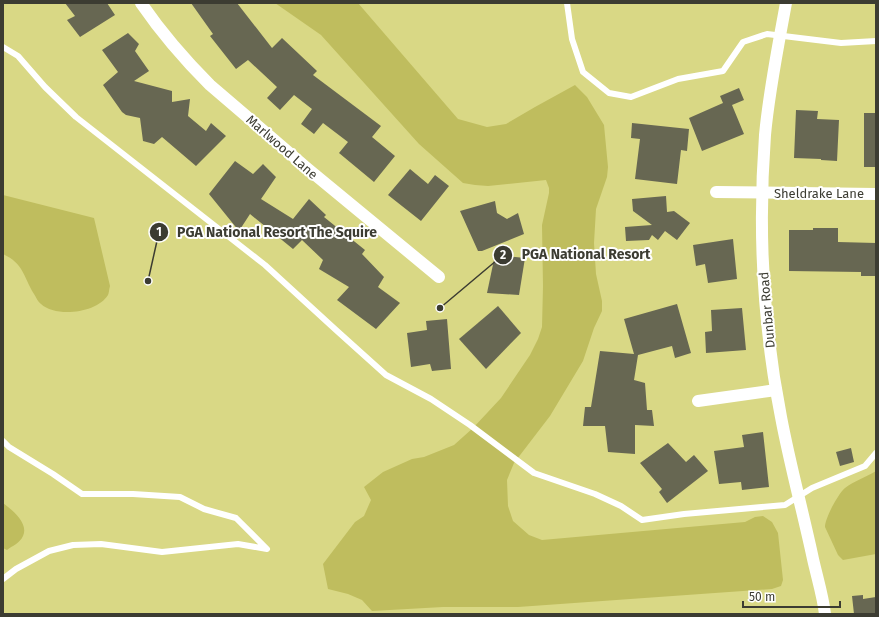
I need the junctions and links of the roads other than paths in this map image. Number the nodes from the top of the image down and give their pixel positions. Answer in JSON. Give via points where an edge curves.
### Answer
{"nodes":[{"id":1,"x":140,"y":3,"type":"edge"},
{"id":2,"x":567,"y":3,"type":"edge"},
{"id":3,"x":786,"y":3,"type":"edge"},
{"id":4,"x":780,"y":36,"type":"junction"},
{"id":5,"x":876,"y":41,"type":"edge"},
{"id":6,"x":3,"y":47,"type":"edge"},
{"id":7,"x":716,"y":192,"type":"dead end"},
{"id":8,"x":763,"y":193,"type":"junction"},
{"id":9,"x":876,"y":194,"type":"edge"},
{"id":10,"x":439,"y":277,"type":"dead end"},
{"id":11,"x":776,"y":390,"type":"junction"},
{"id":12,"x":698,"y":400,"type":"dead end"},
{"id":13,"x":3,"y":441,"type":"edge"},
{"id":14,"x":876,"y":453,"type":"edge"},
{"id":15,"x":799,"y":496,"type":"junction"},
{"id":16,"x":3,"y":580,"type":"edge"},
{"id":17,"x":825,"y":614,"type":"edge"}],
"edges":[{"from":1,"to":10,"type":"street","name":"Marlwood Lane","via":[[210,85]]},
{"from":2,"to":4,"type":"lane","via":[[572,38],[583,72],[608,93],[631,97],[678,79],[723,71],[743,42],[767,34]]},
{"from":3,"to":4,"type":"street","name":"Dunbar Road"},
{"from":4,"to":5,"type":"lane","via":[[841,43]]},
{"from":4,"to":8,"type":"street","name":"Dunbar Road","via":[[765,133]]},
{"from":6,"to":15,"type":"lane","via":[[18,56],[76,118],[265,265],[386,375],[431,399],[534,473],[595,494],[621,506],[642,520],[785,505]]},
{"from":7,"to":8,"type":"street","name":"Sheldrake Lane"},
{"from":8,"to":9,"type":"street","name":"Sheldrake Lane"},
{"from":8,"to":11,"type":"street","name":"Dunbar Road","via":[[765,302]]},
{"from":11,"to":12,"type":"street"},
{"from":11,"to":15,"type":"street","name":"Dunbar Road"},
{"from":13,"to":16,"type":"lane","via":[[82,494],[180,497],[204,509],[236,518],[267,550],[238,544],[162,552],[101,544],[73,545],[49,551],[16,569]]},
{"from":14,"to":15,"type":"lane","via":[[865,466]]},
{"from":15,"to":17,"type":"street","name":"Dunbar Road"}]}
